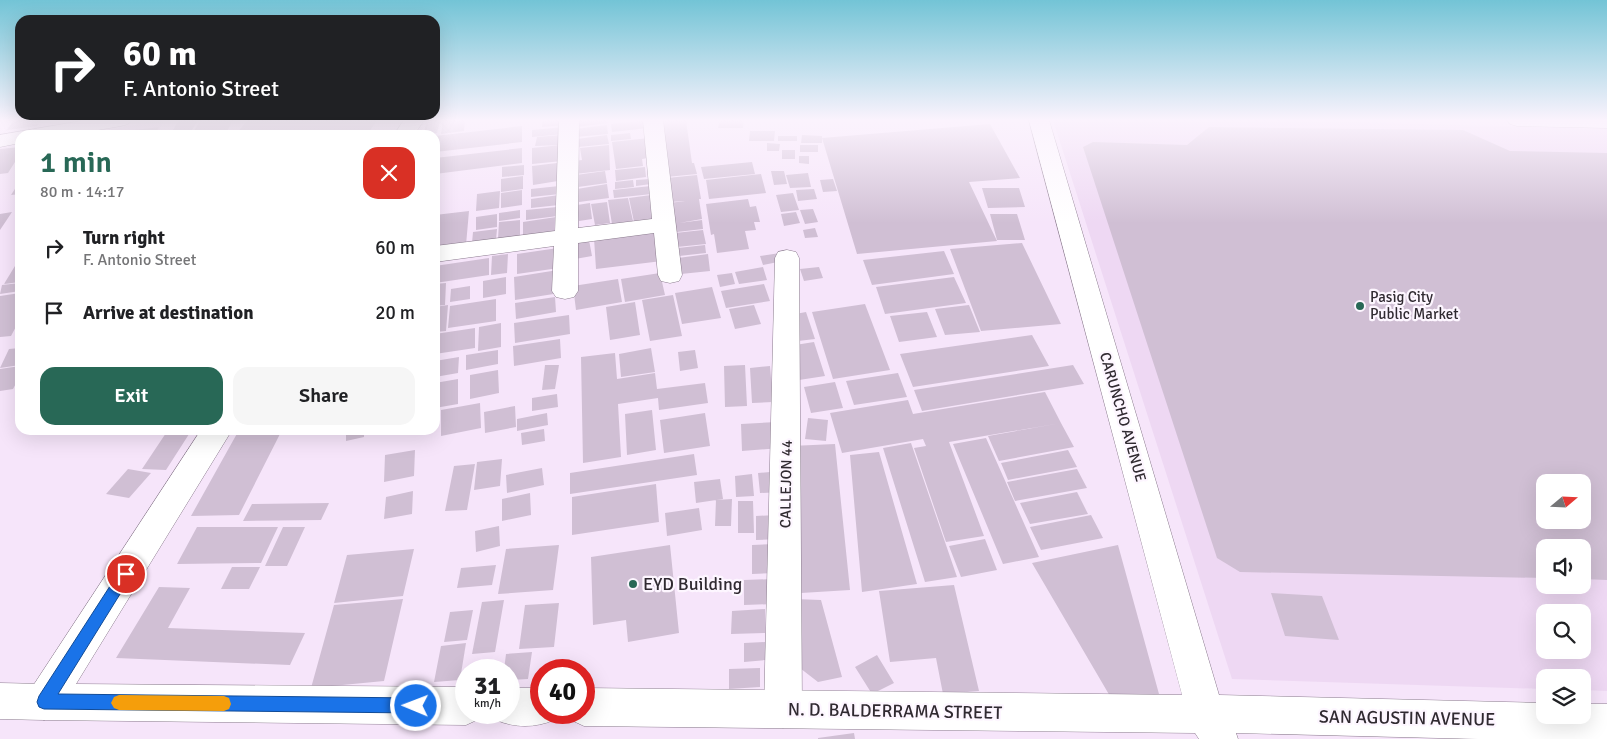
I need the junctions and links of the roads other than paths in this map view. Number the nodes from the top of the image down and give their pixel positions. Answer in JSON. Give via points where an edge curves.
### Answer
{"nodes":[{"id":1,"x":569,"y":154,"type":"edge"},
{"id":2,"x":656,"y":154,"type":"edge"},
{"id":3,"x":1049,"y":154,"type":"edge"},
{"id":4,"x":663,"y":225,"type":"junction"},
{"id":5,"x":565,"y":238,"type":"junction"},
{"id":6,"x":440,"y":253,"type":"edge"},
{"id":7,"x":787,"y":258,"type":"dead end"},
{"id":8,"x":670,"y":275,"type":"dead end"},
{"id":9,"x":565,"y":291,"type":"dead end"},
{"id":10,"x":214,"y":435,"type":"edge"},
{"id":11,"x":0,"y":701,"type":"edge"},
{"id":12,"x":44,"y":702,"type":"junction"},
{"id":13,"x":455,"y":706,"type":"edge"},
{"id":14,"x":595,"y":707,"type":"edge"},
{"id":15,"x":783,"y":709,"type":"junction"},
{"id":16,"x":1607,"y":723,"type":"edge"},
{"id":17,"x":1210,"y":730,"type":"edge"}],
"edges":[{"from":1,"to":5,"type":"street"},
{"from":2,"to":4,"type":"street"},
{"from":3,"to":17,"type":"street","name":"CARUNCHO AVENUE"},
{"from":4,"to":5,"type":"street"},
{"from":4,"to":8,"type":"street"},
{"from":5,"to":6,"type":"street"},
{"from":5,"to":9,"type":"street"},
{"from":7,"to":15,"type":"street","name":"CALLEJON 44"},
{"from":10,"to":12,"type":"street"},
{"from":11,"to":12,"type":"street"},
{"from":12,"to":13,"type":"street"},
{"from":14,"to":15,"type":"street","name":"N. D. BALDERRAMA STREET"},
{"from":15,"to":17,"type":"street","name":"N. D. BALDERRAMA STREET"},
{"from":16,"to":17,"type":"street","name":"SAN AGUSTIN AVENUE"}]}
